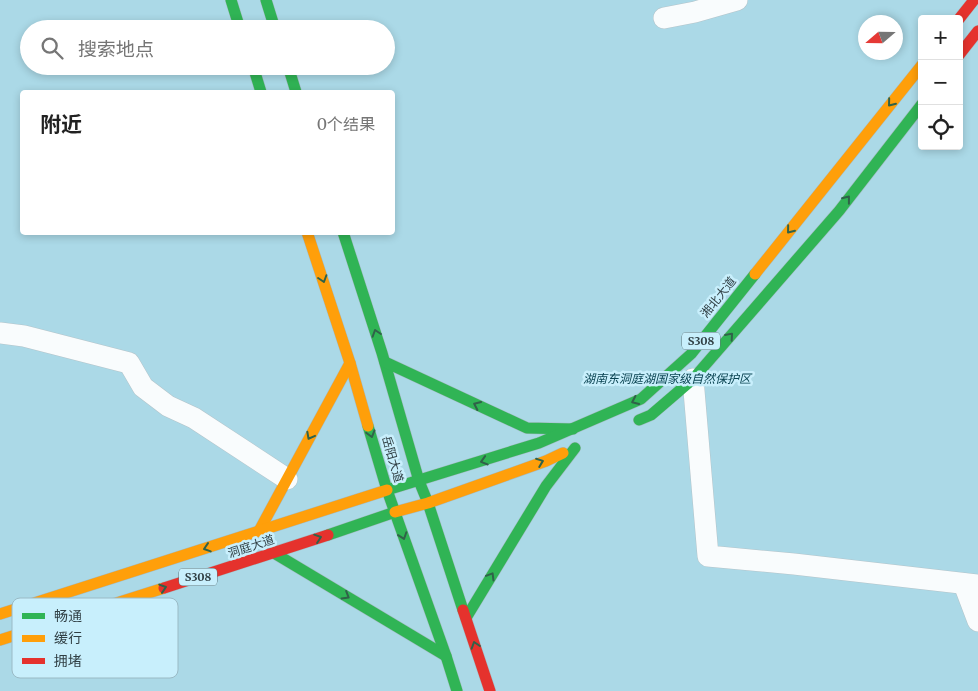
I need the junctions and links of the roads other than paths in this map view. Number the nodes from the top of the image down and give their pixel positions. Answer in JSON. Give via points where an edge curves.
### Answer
{"nodes":[{"id":1,"x":231,"y":0,"type":"edge"},
{"id":2,"x":266,"y":0,"type":"edge"},
{"id":3,"x":737,"y":0,"type":"edge"},
{"id":4,"x":974,"y":0,"type":"edge"},
{"id":5,"x":962,"y":15,"type":"edge"},
{"id":6,"x":664,"y":18,"type":"dead end"},
{"id":7,"x":237,"y":20,"type":"edge"},
{"id":8,"x":273,"y":20,"type":"edge"},
{"id":9,"x":978,"y":31,"type":"edge"},
{"id":10,"x":963,"y":50,"type":"edge"},
{"id":11,"x":918,"y":70,"type":"edge"},
{"id":12,"x":256,"y":75,"type":"edge"},
{"id":13,"x":291,"y":75,"type":"edge"},
{"id":14,"x":260,"y":90,"type":"edge"},
{"id":15,"x":295,"y":90,"type":"edge"},
{"id":16,"x":921,"y":105,"type":"edge"},
{"id":17,"x":309,"y":235,"type":"edge"},
{"id":18,"x":344,"y":235,"type":"edge"},
{"id":19,"x":0,"y":333,"type":"edge"},
{"id":20,"x":385,"y":362,"type":"junction"},
{"id":21,"x":350,"y":363,"type":"junction"},
{"id":22,"x":693,"y":380,"type":"junction"},
{"id":23,"x":626,"y":426,"type":"dead end"},
{"id":24,"x":573,"y":428,"type":"junction"},
{"id":25,"x":287,"y":479,"type":"junction"},
{"id":26,"x":420,"y":481,"type":"junction"},
{"id":27,"x":387,"y":490,"type":"junction"},
{"id":28,"x":428,"y":503,"type":"junction"},
{"id":29,"x":395,"y":512,"type":"junction"},
{"id":30,"x":259,"y":531,"type":"junction"},
{"id":31,"x":274,"y":553,"type":"junction"},
{"id":32,"x":971,"y":584,"type":"edge"},
{"id":33,"x":50,"y":598,"type":"edge"},
{"id":34,"x":132,"y":598,"type":"edge"},
{"id":35,"x":12,"y":610,"type":"edge"},
{"id":36,"x":0,"y":614,"type":"edge"},
{"id":37,"x":466,"y":618,"type":"junction"},
{"id":38,"x":978,"y":621,"type":"edge"},
{"id":39,"x":12,"y":636,"type":"edge"},
{"id":40,"x":0,"y":640,"type":"edge"},
{"id":41,"x":446,"y":656,"type":"junction"},
{"id":42,"x":457,"y":691,"type":"edge"},
{"id":43,"x":490,"y":691,"type":"edge"}],
"edges":[{"from":1,"to":7,"type":"main road"},
{"from":2,"to":8,"type":"main road"},
{"from":3,"to":6,"type":"street"},
{"from":4,"to":5,"type":"main road"},
{"from":9,"to":10,"type":"main road"},
{"from":11,"to":24,"type":"main road","name":"湘北大道","number":"S308","one_way":true,"via":[[691,354],[641,399]]},
{"from":12,"to":14,"type":"main road"},
{"from":13,"to":15,"type":"main road"},
{"from":22,"to":16,"type":"main road","number":"S308","one_way":true,"via":[[838,211]]},
{"from":17,"to":21,"type":"main road","name":"岳阳大道","one_way":true},
{"from":20,"to":18,"type":"main road","name":"岳阳大道","one_way":true},
{"from":19,"to":25,"type":"street","via":[[129,363],[143,387],[168,406],[194,418]]},
{"from":24,"to":20,"type":"main road","one_way":true,"via":[[527,428]]},
{"from":20,"to":26,"type":"main road","name":"岳阳大道"},
{"from":21,"to":25,"type":"main road","one_way":true},
{"from":21,"to":27,"type":"main road","name":"岳阳大道","one_way":true},
{"from":22,"to":23,"type":"main road","number":"S308","via":[[651,415]]},
{"from":22,"to":32,"type":"street","via":[[708,556]]},
{"from":24,"to":26,"type":"main road","name":"湘北大道","number":"S308","one_way":true,"via":[[539,443]]},
{"from":25,"to":30,"type":"main road"},
{"from":26,"to":27,"type":"main road","name":"湘北大道","number":"S308"},
{"from":26,"to":28,"type":"main road","name":"岳阳大道"},
{"from":27,"to":29,"type":"main road","name":"岳阳大道"},
{"from":27,"to":30,"type":"main road","name":"洞庭大道","number":"S308"},
{"from":28,"to":29,"type":"main road","number":"S308"},
{"from":28,"to":37,"type":"main road","name":"岳阳大道"},
{"from":28,"to":37,"type":"main road","number":"S308","via":[[580,446],[546,486]]},
{"from":31,"to":29,"type":"main road","name":"洞庭大道","number":"S308","one_way":true},
{"from":29,"to":41,"type":"main road","name":"岳阳大道","one_way":true},
{"from":30,"to":33,"type":"main road","name":"洞庭大道","number":"S308","one_way":true},
{"from":34,"to":31,"type":"main road","name":"洞庭大道","number":"S308","one_way":true},
{"from":31,"to":41,"type":"main road","one_way":true},
{"from":32,"to":38,"type":"street"},
{"from":35,"to":36,"type":"main road","name":"洞庭大道","number":"S308","one_way":true},
{"from":43,"to":37,"type":"main road","name":"岳阳大道","one_way":true},
{"from":40,"to":39,"type":"main road","name":"洞庭大道","number":"S308","one_way":true},
{"from":41,"to":42,"type":"main road","name":"岳阳大道"}]}
